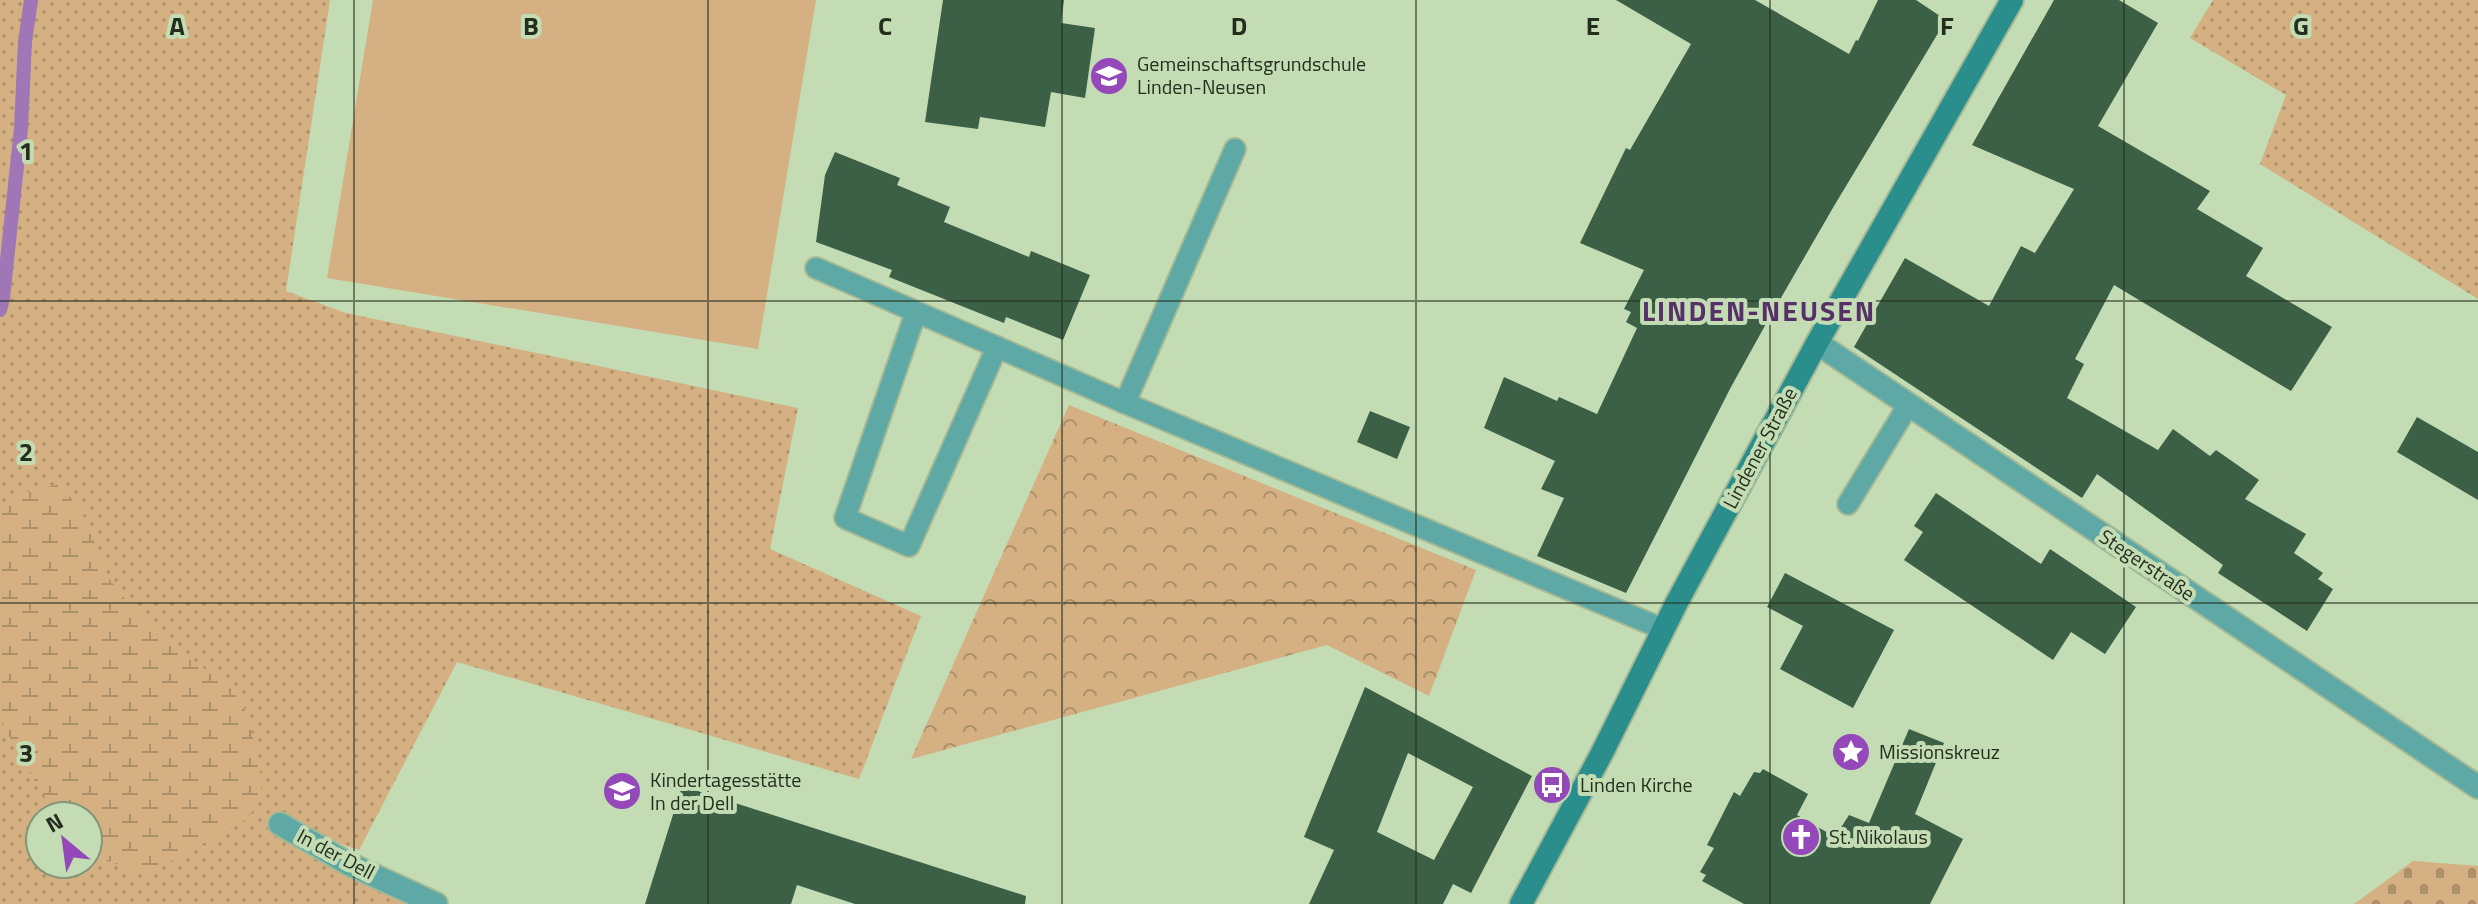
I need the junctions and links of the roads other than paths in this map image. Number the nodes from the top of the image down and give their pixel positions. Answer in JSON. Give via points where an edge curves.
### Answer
{"nodes":[{"id":1,"x":2012,"y":0,"type":"edge"},
{"id":2,"x":1235,"y":149,"type":"dead end"},
{"id":3,"x":816,"y":268,"type":"dead end"},
{"id":4,"x":916,"y":312,"type":"junction"},
{"id":5,"x":1817,"y":343,"type":"junction"},
{"id":6,"x":997,"y":347,"type":"junction"},
{"id":7,"x":1125,"y":403,"type":"junction"},
{"id":8,"x":1909,"y":404,"type":"junction"},
{"id":9,"x":1848,"y":504,"type":"dead end"},
{"id":10,"x":1663,"y":629,"type":"junction"},
{"id":11,"x":2478,"y":787,"type":"edge"},
{"id":12,"x":280,"y":824,"type":"dead end"},
{"id":13,"x":436,"y":904,"type":"edge"},
{"id":14,"x":1521,"y":904,"type":"edge"}],
"edges":[{"from":1,"to":5,"type":"main road","name":"Lindener Straße"},
{"from":2,"to":7,"type":"lane"},
{"from":3,"to":4,"type":"lane"},
{"from":4,"to":6,"type":"lane"},
{"from":4,"to":6,"type":"lane","via":[[845,518],[909,546]]},
{"from":5,"to":8,"type":"street","name":"Stegerstraße"},
{"from":5,"to":10,"type":"main road","name":"Lindener Straße"},
{"from":6,"to":7,"type":"lane"},
{"from":7,"to":10,"type":"lane"},
{"from":8,"to":9,"type":"lane"},
{"from":8,"to":11,"type":"street","name":"Stegerstraße"},
{"from":10,"to":14,"type":"main road","name":"Lindener Straße"},
{"from":12,"to":13,"type":"street","name":"In der Dell","via":[[349,864]]}]}
